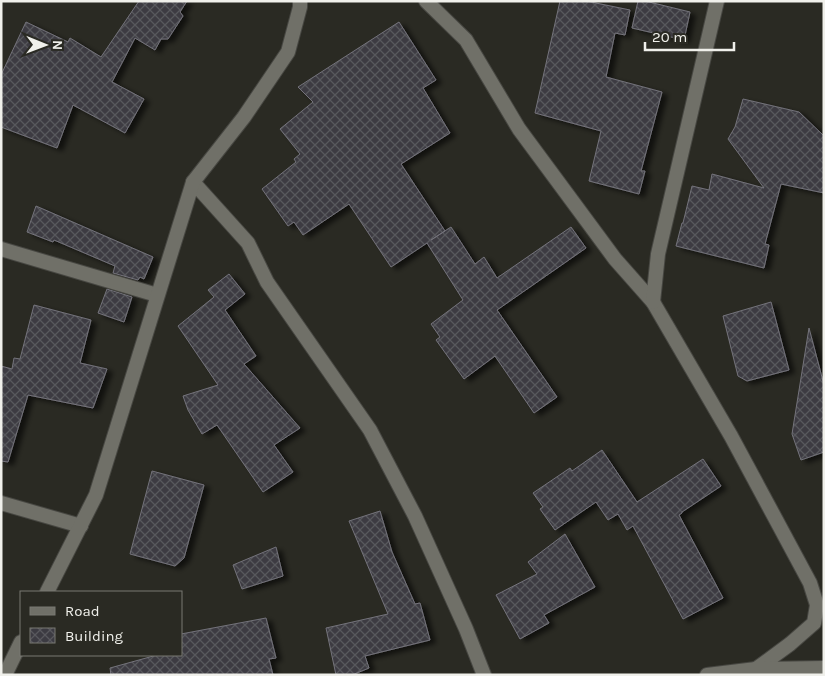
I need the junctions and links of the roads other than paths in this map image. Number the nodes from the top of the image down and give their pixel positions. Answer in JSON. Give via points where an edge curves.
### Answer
{"nodes":[{"id":1,"x":300,"y":1,"type":"edge"},
{"id":2,"x":426,"y":1,"type":"edge"},
{"id":3,"x":717,"y":1,"type":"edge"},
{"id":4,"x":193,"y":182,"type":"junction"},
{"id":5,"x":1,"y":249,"type":"edge"},
{"id":6,"x":157,"y":295,"type":"junction"},
{"id":7,"x":653,"y":302,"type":"junction"},
{"id":8,"x":1,"y":503,"type":"edge"},
{"id":9,"x":81,"y":526,"type":"junction"},
{"id":10,"x":48,"y":591,"type":"edge"},
{"id":11,"x":20,"y":644,"type":"edge"},
{"id":12,"x":824,"y":668,"type":"edge"},
{"id":13,"x":756,"y":669,"type":"junction"},
{"id":14,"x":5,"y":675,"type":"edge"},
{"id":15,"x":484,"y":675,"type":"edge"},
{"id":16,"x":707,"y":675,"type":"edge"}],
"edges":[{"from":1,"to":4,"type":"street","via":[[288,52]]},
{"from":2,"to":7,"type":"street","via":[[466,40],[519,129],[615,259]]},
{"from":3,"to":7,"type":"street","via":[[658,254]]},
{"from":4,"to":6,"type":"street"},
{"from":4,"to":15,"type":"street","via":[[248,243],[268,282],[370,430],[416,516]]},
{"from":5,"to":6,"type":"street"},
{"from":6,"to":9,"type":"street","via":[[96,495]]},
{"from":7,"to":13,"type":"street","via":[[731,436],[810,583],[817,605],[814,623]]},
{"from":8,"to":9,"type":"street"},
{"from":9,"to":10,"type":"street"},
{"from":11,"to":14,"type":"street"},
{"from":12,"to":13,"type":"street"},
{"from":13,"to":16,"type":"street"}]}
